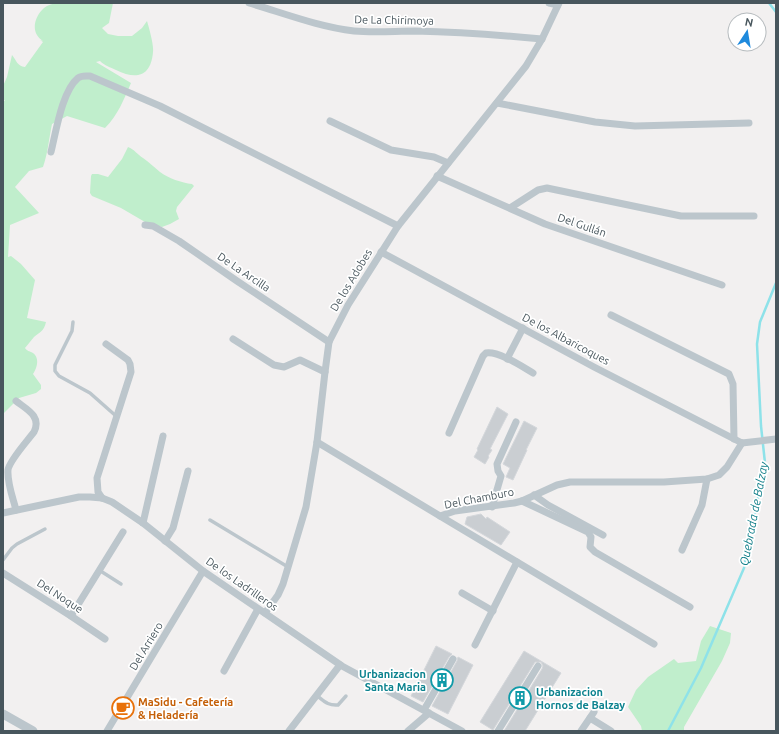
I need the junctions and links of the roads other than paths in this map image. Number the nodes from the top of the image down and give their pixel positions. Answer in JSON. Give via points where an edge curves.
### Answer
{"nodes":[{"id":1,"x":249,"y":3,"type":"edge"},
{"id":2,"x":549,"y":3,"type":"edge"},
{"id":3,"x":559,"y":4,"type":"edge"},
{"id":4,"x":542,"y":39,"type":"junction"},
{"id":5,"x":497,"y":103,"type":"junction"},
{"id":6,"x":330,"y":121,"type":"dead end"},
{"id":7,"x":749,"y":123,"type":"dead end"},
{"id":8,"x":51,"y":152,"type":"dead end"},
{"id":9,"x":448,"y":163,"type":"junction"},
{"id":10,"x":437,"y":176,"type":"junction"},
{"id":11,"x":510,"y":208,"type":"junction"},
{"id":12,"x":754,"y":216,"type":"dead end"},
{"id":13,"x":145,"y":225,"type":"dead end"},
{"id":14,"x":398,"y":226,"type":"junction"},
{"id":15,"x":381,"y":252,"type":"junction"},
{"id":16,"x":722,"y":285,"type":"dead end"},
{"id":17,"x":611,"y":315,"type":"dead end"},
{"id":18,"x":73,"y":322,"type":"dead end"},
{"id":19,"x":523,"y":328,"type":"junction"},
{"id":20,"x":233,"y":339,"type":"dead end"},
{"id":21,"x":330,"y":342,"type":"junction"},
{"id":22,"x":106,"y":344,"type":"dead end"},
{"id":23,"x":507,"y":359,"type":"junction"},
{"id":24,"x":325,"y":372,"type":"junction"},
{"id":25,"x":533,"y":373,"type":"dead end"},
{"id":26,"x":16,"y":401,"type":"dead end"},
{"id":27,"x":116,"y":417,"type":"junction"},
{"id":28,"x":516,"y":422,"type":"dead end"},
{"id":29,"x":449,"y":433,"type":"dead end"},
{"id":30,"x":163,"y":436,"type":"dead end"},
{"id":31,"x":734,"y":439,"type":"junction"},
{"id":32,"x":772,"y":440,"type":"edge"},
{"id":33,"x":317,"y":442,"type":"junction"},
{"id":34,"x":742,"y":443,"type":"junction"},
{"id":35,"x":188,"y":471,"type":"dead end"},
{"id":36,"x":707,"y":479,"type":"junction"},
{"id":37,"x":534,"y":495,"type":"junction"},
{"id":38,"x":102,"y":498,"type":"junction"},
{"id":39,"x":522,"y":501,"type":"junction"},
{"id":40,"x":492,"y":507,"type":"junction"},
{"id":41,"x":16,"y":510,"type":"junction"},
{"id":42,"x":3,"y":513,"type":"edge"},
{"id":43,"x":440,"y":516,"type":"junction"},
{"id":44,"x":210,"y":520,"type":"dead end"},
{"id":45,"x":143,"y":524,"type":"junction"},
{"id":46,"x":45,"y":529,"type":"dead end"},
{"id":47,"x":123,"y":532,"type":"dead end"},
{"id":48,"x":603,"y":535,"type":"dead end"},
{"id":49,"x":165,"y":541,"type":"junction"},
{"id":50,"x":682,"y":550,"type":"dead end"},
{"id":51,"x":3,"y":560,"type":"edge"},
{"id":52,"x":517,"y":562,"type":"junction"},
{"id":53,"x":288,"y":568,"type":"junction"},
{"id":54,"x":99,"y":570,"type":"junction"},
{"id":55,"x":203,"y":571,"type":"junction"},
{"id":56,"x":3,"y":573,"type":"edge"},
{"id":57,"x":121,"y":584,"type":"dead end"},
{"id":58,"x":462,"y":593,"type":"dead end"},
{"id":59,"x":690,"y":607,"type":"dead end"},
{"id":60,"x":262,"y":611,"type":"junction"},
{"id":61,"x":493,"y":611,"type":"junction"},
{"id":62,"x":71,"y":616,"type":"junction"},
{"id":63,"x":105,"y":639,"type":"dead end"},
{"id":64,"x":654,"y":644,"type":"dead end"},
{"id":65,"x":475,"y":645,"type":"dead end"},
{"id":66,"x":453,"y":659,"type":"dead end"},
{"id":67,"x":340,"y":665,"type":"junction"},
{"id":68,"x":538,"y":666,"type":"dead end"},
{"id":69,"x":224,"y":671,"type":"dead end"},
{"id":70,"x":316,"y":695,"type":"junction"},
{"id":71,"x":346,"y":696,"type":"dead end"},
{"id":72,"x":426,"y":711,"type":"junction"},
{"id":73,"x":3,"y":714,"type":"edge"},
{"id":74,"x":34,"y":731,"type":"edge"},
{"id":75,"x":107,"y":731,"type":"edge"},
{"id":76,"x":289,"y":731,"type":"edge"},
{"id":77,"x":408,"y":731,"type":"edge"},
{"id":78,"x":462,"y":731,"type":"edge"},
{"id":79,"x":498,"y":731,"type":"edge"},
{"id":80,"x":581,"y":731,"type":"edge"},
{"id":81,"x":611,"y":731,"type":"edge"}],
"edges":[{"from":1,"to":4,"type":"street","name":"De La Chirimoya","via":[[354,31],[459,32]]},
{"from":2,"to":3,"type":"street"},
{"from":3,"to":4,"type":"street","name":"De los Adobes"},
{"from":4,"to":5,"type":"street","name":"De los Adobes","via":[[526,66]]},
{"from":5,"to":7,"type":"street","via":[[595,122],[635,126]]},
{"from":5,"to":9,"type":"street","name":"De los Adobes"},
{"from":6,"to":9,"type":"street","via":[[391,150],[434,157]]},
{"from":8,"to":14,"type":"street","via":[[68,92],[77,79],[90,76],[160,106]]},
{"from":9,"to":10,"type":"street","name":"De los Adobes"},
{"from":10,"to":11,"type":"street","name":"Del Gullán"},
{"from":10,"to":14,"type":"street","name":"De los Adobes"},
{"from":11,"to":12,"type":"street","via":[[538,190],[547,188],[681,216]]},
{"from":11,"to":16,"type":"street","name":"Del Gullán","via":[[545,224]]},
{"from":13,"to":21,"type":"street","name":"De La Arcilla","via":[[153,226],[179,240]]},
{"from":14,"to":15,"type":"street","name":"De los Adobes"},
{"from":15,"to":19,"type":"street","name":"De los Albaricoques"},
{"from":15,"to":21,"type":"street","name":"De los Adobes","via":[[348,305]]},
{"from":17,"to":31,"type":"street","via":[[729,374],[733,384]]},
{"from":18,"to":27,"type":"lane","via":[[72,331],[55,365],[55,371],[59,376],[90,393]]},
{"from":19,"to":23,"type":"street"},
{"from":19,"to":31,"type":"street","name":"De los Albaricoques"},
{"from":20,"to":24,"type":"street","via":[[274,366],[284,367],[300,360]]},
{"from":21,"to":24,"type":"street","name":"De los Adobes"},
{"from":22,"to":27,"type":"street","via":[[128,360],[131,367]]},
{"from":23,"to":25,"type":"street"},
{"from":23,"to":29,"type":"street","via":[[490,352],[483,356]]},
{"from":24,"to":33,"type":"street","name":"De los Adobes"},
{"from":26,"to":41,"type":"street","via":[[34,415],[37,427],[10,462],[8,469]]},
{"from":27,"to":38,"type":"street","via":[[97,478],[98,492]]},
{"from":28,"to":40,"type":"street","via":[[498,464],[501,476]]},
{"from":30,"to":45,"type":"street"},
{"from":31,"to":34,"type":"street","name":"De los Albaricoques"},
{"from":32,"to":34,"type":"street"},
{"from":33,"to":43,"type":"street","name":"Del Chamburo"},
{"from":33,"to":53,"type":"street","name":"De los Adobes","via":[[306,507]]},
{"from":34,"to":36,"type":"street","name":"Del Chamburo","via":[[727,467],[718,475]]},
{"from":35,"to":49,"type":"street","via":[[173,528]]},
{"from":36,"to":37,"type":"street","name":"Del Chamburo","via":[[664,482],[570,482]]},
{"from":36,"to":50,"type":"street","via":[[702,505]]},
{"from":37,"to":39,"type":"street","name":"Del Chamburo"},
{"from":37,"to":48,"type":"street"},
{"from":38,"to":41,"type":"street","name":"De los Ladrilleros","via":[[79,498]]},
{"from":38,"to":45,"type":"street","name":"De los Ladrilleros"},
{"from":39,"to":40,"type":"street","name":"Del Chamburo"},
{"from":39,"to":59,"type":"street","via":[[588,532],[591,537],[590,547],[596,552]]},
{"from":40,"to":43,"type":"street","name":"Del Chamburo","via":[[455,511]]},
{"from":41,"to":42,"type":"street","name":"De los Ladrilleros"},
{"from":43,"to":52,"type":"street"},
{"from":44,"to":53,"type":"lane"},
{"from":45,"to":49,"type":"street","name":"De los Ladrilleros"},
{"from":46,"to":51,"type":"lane","via":[[17,544]]},
{"from":47,"to":54,"type":"street"},
{"from":49,"to":55,"type":"street","name":"De los Ladrilleros"},
{"from":52,"to":61,"type":"street"},
{"from":52,"to":64,"type":"street"},
{"from":53,"to":60,"type":"street","name":"De los Adobes","via":[[278,595]]},
{"from":54,"to":57,"type":"lane"},
{"from":54,"to":62,"type":"street"},
{"from":55,"to":60,"type":"street","name":"De los Ladrilleros"},
{"from":55,"to":75,"type":"street","name":"Del Arriero"},
{"from":56,"to":62,"type":"street","name":"Del Noque"},
{"from":58,"to":61,"type":"street"},
{"from":60,"to":67,"type":"street","name":"De los Ladrilleros"},
{"from":60,"to":69,"type":"street","name":"De los Adobes"},
{"from":61,"to":65,"type":"street"},
{"from":62,"to":63,"type":"street","name":"Del Noque"},
{"from":66,"to":72,"type":"street"},
{"from":67,"to":70,"type":"street"},
{"from":67,"to":72,"type":"street","name":"De los Ladrilleros"},
{"from":68,"to":79,"type":"street"},
{"from":70,"to":71,"type":"lane","via":[[332,706],[338,705]]},
{"from":70,"to":76,"type":"street"},
{"from":72,"to":77,"type":"street"},
{"from":72,"to":78,"type":"street","name":"De los Ladrilleros"},
{"from":73,"to":74,"type":"street"},
{"from":80,"to":81,"type":"street","via":[[592,715]]}]}
